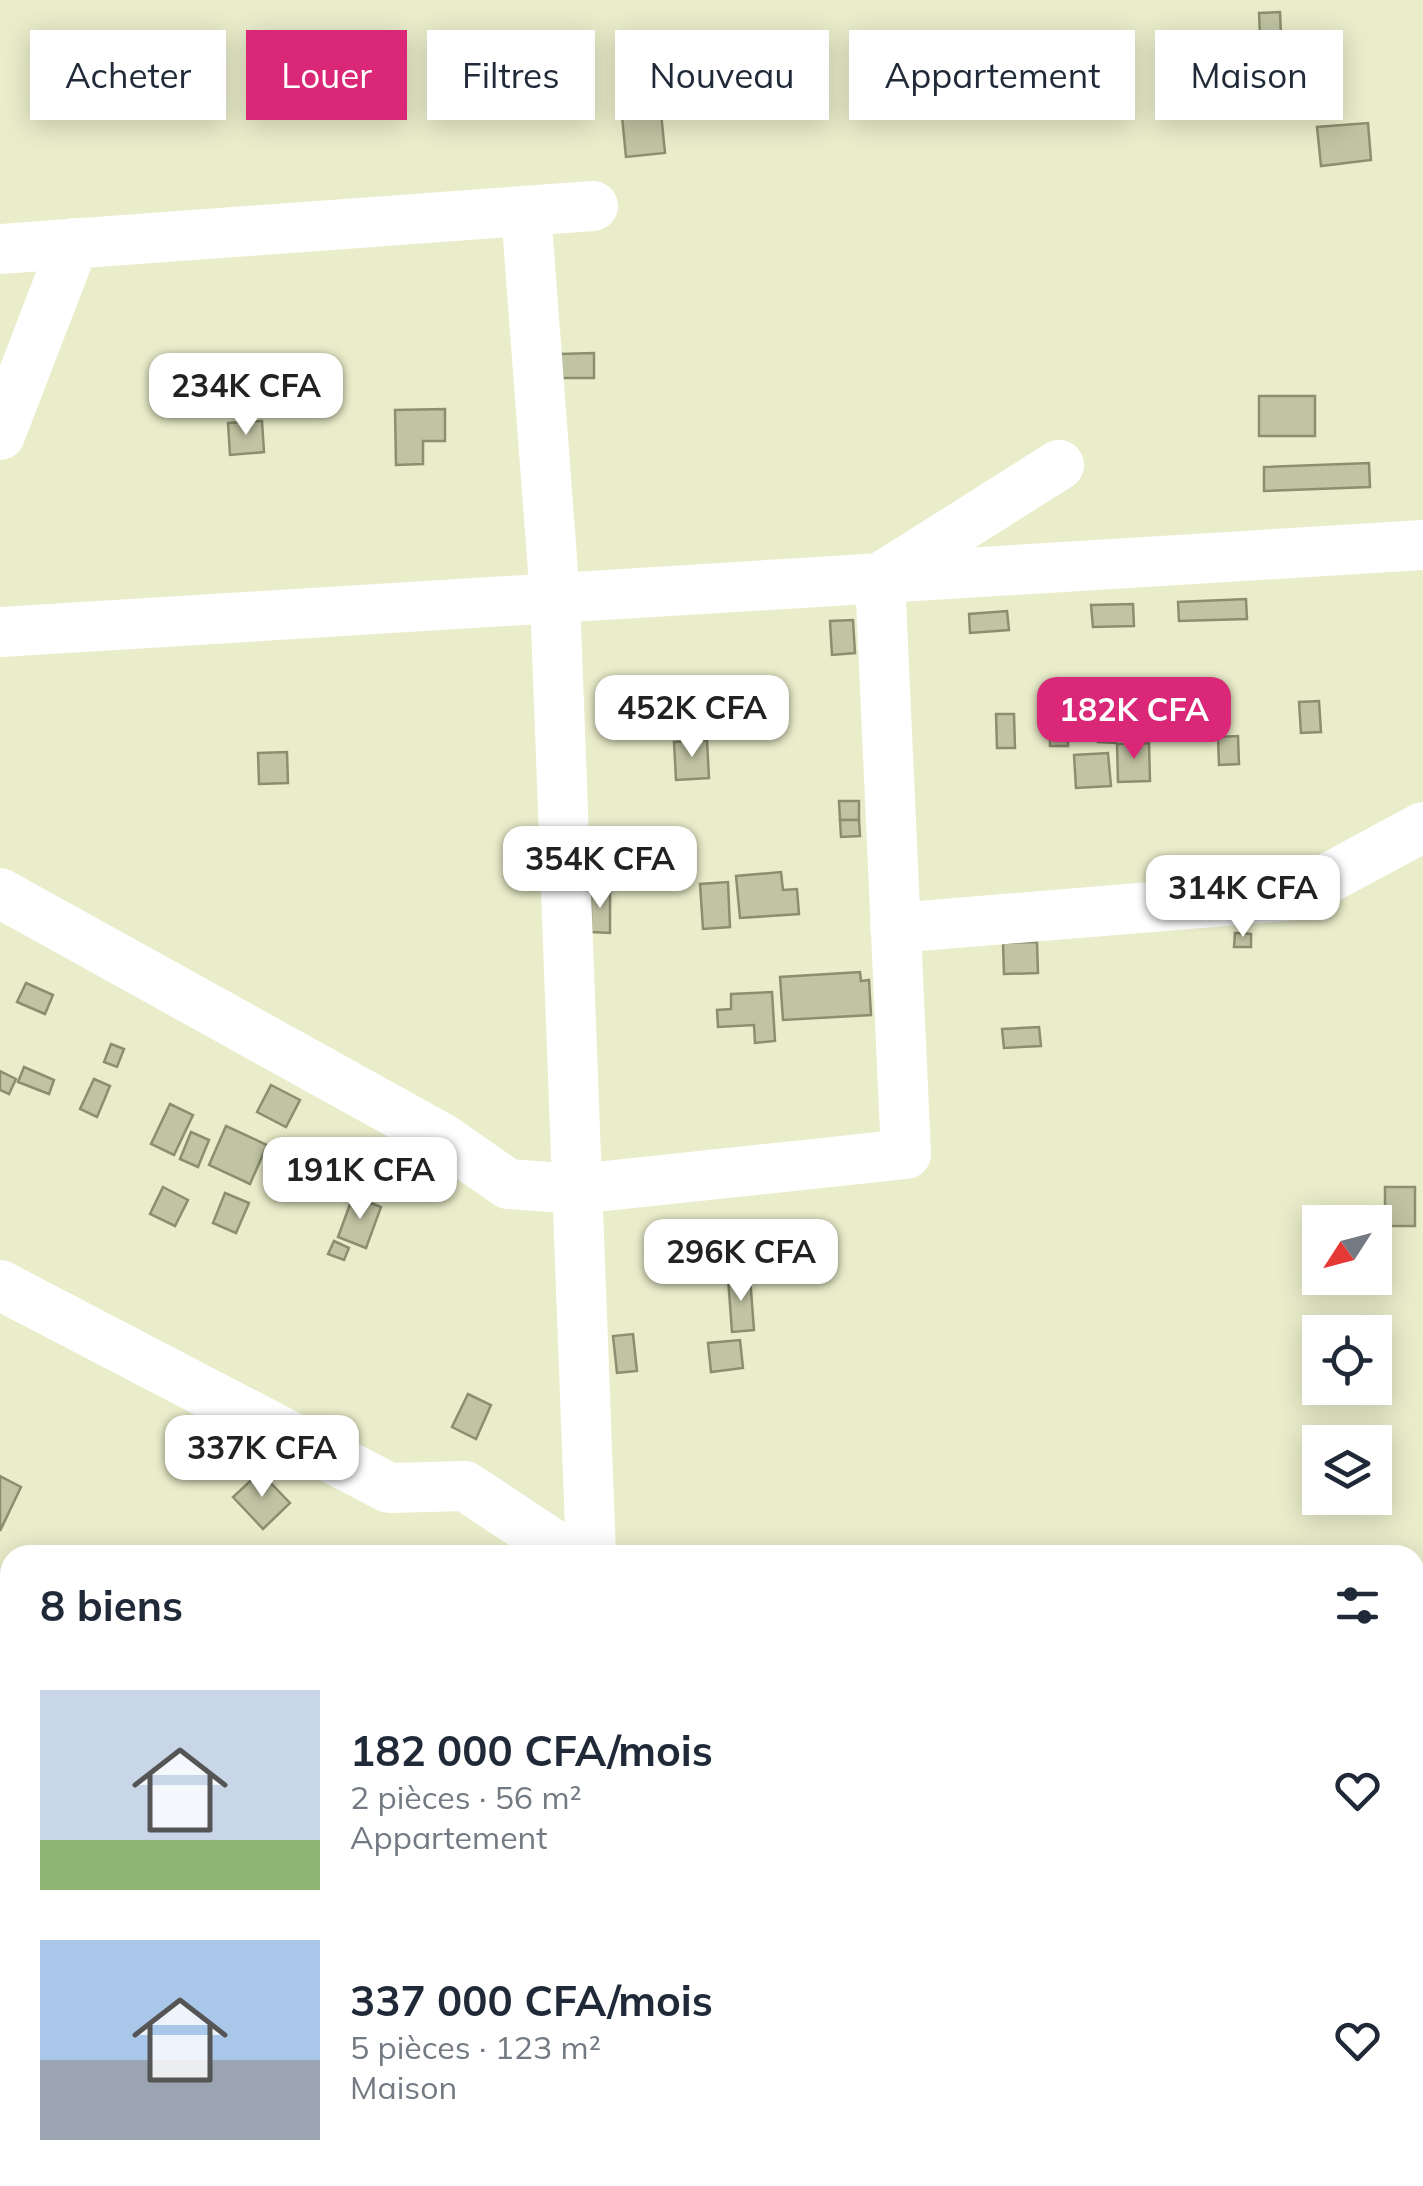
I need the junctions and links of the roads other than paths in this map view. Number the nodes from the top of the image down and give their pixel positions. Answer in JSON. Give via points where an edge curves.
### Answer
{"nodes":[{"id":1,"x":593,"y":206,"type":"dead end"},
{"id":2,"x":526,"y":211,"type":"junction"},
{"id":3,"x":74,"y":244,"type":"junction"},
{"id":4,"x":0,"y":249,"type":"edge"},
{"id":5,"x":0,"y":435,"type":"edge"},
{"id":6,"x":1059,"y":465,"type":"dead end"},
{"id":7,"x":1423,"y":545,"type":"edge"},
{"id":8,"x":880,"y":578,"type":"junction"},
{"id":9,"x":555,"y":598,"type":"junction"},
{"id":10,"x":0,"y":632,"type":"edge"},
{"id":11,"x":1423,"y":828,"type":"edge"},
{"id":12,"x":0,"y":893,"type":"edge"},
{"id":13,"x":896,"y":928,"type":"junction"},
{"id":14,"x":577,"y":1188,"type":"junction"},
{"id":15,"x":0,"y":1285,"type":"edge"},
{"id":16,"x":554,"y":1545,"type":"edge"},
{"id":17,"x":591,"y":1545,"type":"edge"}],
"edges":[{"from":1,"to":2,"type":"street"},
{"from":2,"to":3,"type":"street"},
{"from":2,"to":9,"type":"street"},
{"from":3,"to":4,"type":"street"},
{"from":3,"to":5,"type":"street"},
{"from":6,"to":8,"type":"street"},
{"from":7,"to":8,"type":"street"},
{"from":8,"to":9,"type":"street"},
{"from":8,"to":13,"type":"street"},
{"from":9,"to":10,"type":"street"},
{"from":9,"to":14,"type":"street"},
{"from":11,"to":13,"type":"street","via":[[1297,895]]},
{"from":12,"to":14,"type":"street","via":[[442,1138],[508,1184]]},
{"from":13,"to":14,"type":"street","via":[[906,1154]]},
{"from":14,"to":17,"type":"street"},
{"from":15,"to":16,"type":"street","via":[[389,1488],[465,1486]]}]}
